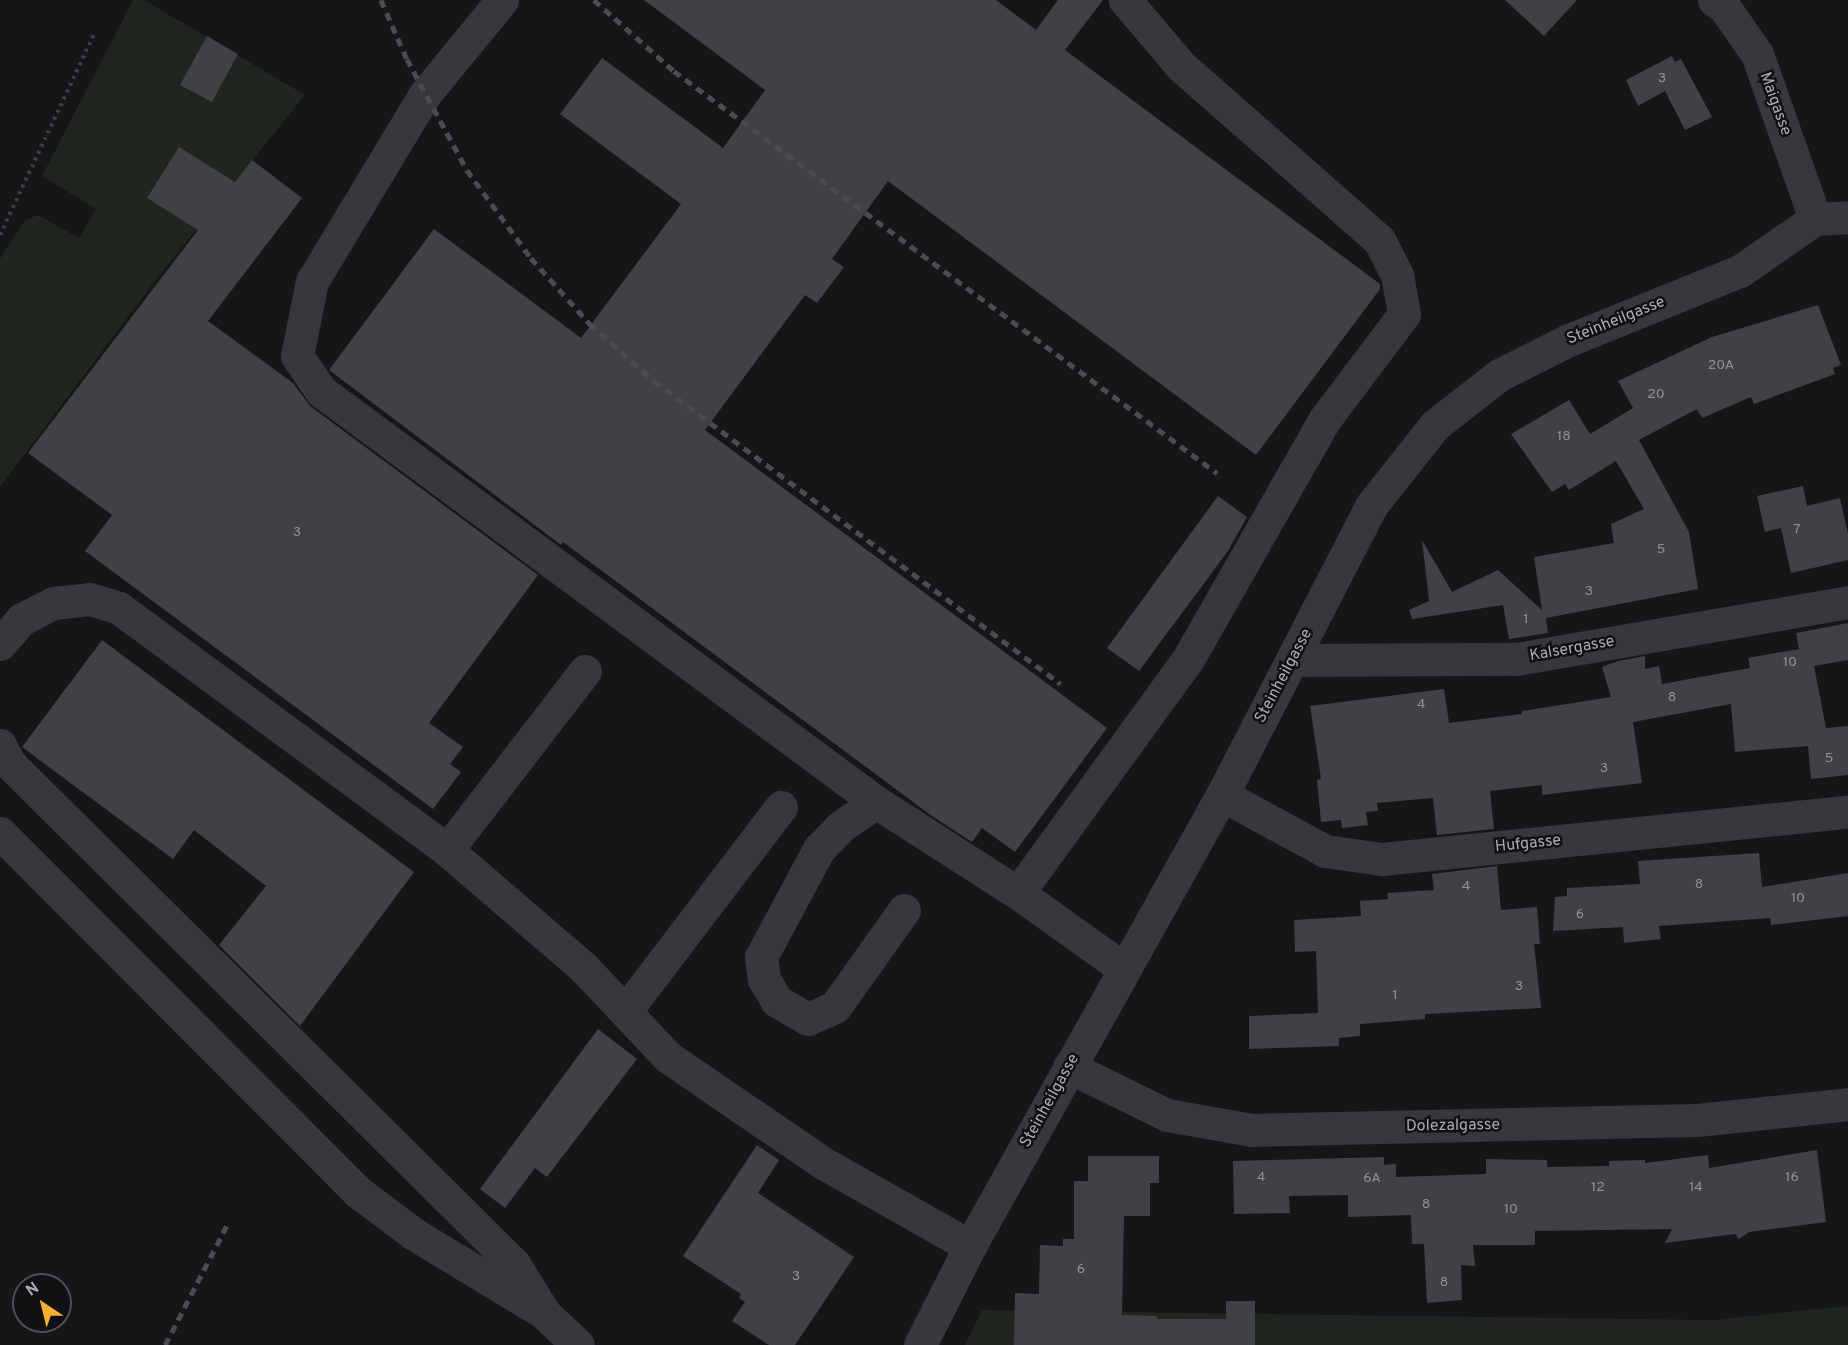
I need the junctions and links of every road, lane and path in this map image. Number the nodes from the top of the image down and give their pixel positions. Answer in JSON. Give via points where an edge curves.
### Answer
{"nodes":[{"id":1,"x":502,"y":0,"type":"edge"},
{"id":2,"x":1125,"y":0,"type":"edge"},
{"id":3,"x":1714,"y":0,"type":"edge"},
{"id":4,"x":94,"y":34,"type":"dead end"},
{"id":5,"x":1848,"y":218,"type":"edge"},
{"id":6,"x":1815,"y":219,"type":"junction"},
{"id":7,"x":0,"y":235,"type":"edge"},
{"id":8,"x":1848,"y":602,"type":"edge"},
{"id":9,"x":0,"y":644,"type":"edge"},
{"id":10,"x":1293,"y":660,"type":"junction"},
{"id":11,"x":585,"y":671,"type":"dead end"},
{"id":12,"x":0,"y":745,"type":"edge"},
{"id":13,"x":1222,"y":795,"type":"junction"},
{"id":14,"x":876,"y":802,"type":"junction"},
{"id":15,"x":781,"y":807,"type":"dead end"},
{"id":16,"x":1848,"y":812,"type":"edge"},
{"id":17,"x":0,"y":833,"type":"edge"},
{"id":18,"x":447,"y":849,"type":"junction"},
{"id":19,"x":1018,"y":893,"type":"junction"},
{"id":20,"x":904,"y":910,"type":"dead end"},
{"id":21,"x":1124,"y":969,"type":"junction"},
{"id":22,"x":627,"y":1009,"type":"junction"},
{"id":23,"x":1068,"y":1067,"type":"junction"},
{"id":24,"x":1848,"y":1104,"type":"edge"},
{"id":25,"x":970,"y":1246,"type":"junction"},
{"id":26,"x":545,"y":1314,"type":"junction"},
{"id":27,"x":578,"y":1345,"type":"edge"},
{"id":28,"x":920,"y":1345,"type":"edge"}],
"edges":[{"from":1,"to":14,"type":"street","via":[[425,94],[312,281],[297,356],[321,390]]},
{"from":2,"to":19,"type":"street","via":[[1181,66],[1379,240],[1397,275],[1404,314],[1325,419],[1188,659]]},
{"from":3,"to":6,"type":"street","name":"Maigasse","via":[[1725,8],[1757,54]]},
{"from":4,"to":7,"type":"path"},
{"from":5,"to":6,"type":"street"},
{"from":6,"to":10,"type":"street","name":"Steinheilgasse","via":[[1740,271],[1569,340],[1499,375],[1435,425],[1371,506]]},
{"from":8,"to":10,"type":"street","name":"Kalsergasse","via":[[1516,659]]},
{"from":9,"to":18,"type":"street","via":[[22,619],[53,603],[90,599],[119,608]]},
{"from":10,"to":13,"type":"street","name":"Steinheilgasse"},
{"from":11,"to":18,"type":"street"},
{"from":12,"to":26,"type":"street","via":[[9,764],[514,1264]]},
{"from":13,"to":16,"type":"street","name":"Hufgasse","via":[[1324,851],[1382,859]]},
{"from":13,"to":21,"type":"street","name":"Steinheilgasse"},
{"from":14,"to":19,"type":"street"},
{"from":14,"to":20,"type":"street","via":[[840,827],[819,849],[761,957],[764,980],[777,1001],[808,1019],[835,1007]]},
{"from":15,"to":22,"type":"street"},
{"from":17,"to":26,"type":"street","via":[[358,1192],[414,1234]]},
{"from":18,"to":22,"type":"street"},
{"from":19,"to":21,"type":"street"},
{"from":21,"to":23,"type":"street","name":"Steinheilgasse"},
{"from":22,"to":25,"type":"street","via":[[668,1057],[823,1164]]},
{"from":23,"to":24,"type":"street","name":"Dolezalgasse","via":[[1167,1115],[1252,1130],[1697,1120]]},
{"from":23,"to":25,"type":"street","name":"Steinheilgasse"},
{"from":25,"to":28,"type":"street","name":"Steinheilgasse"},
{"from":26,"to":27,"type":"street"}]}
